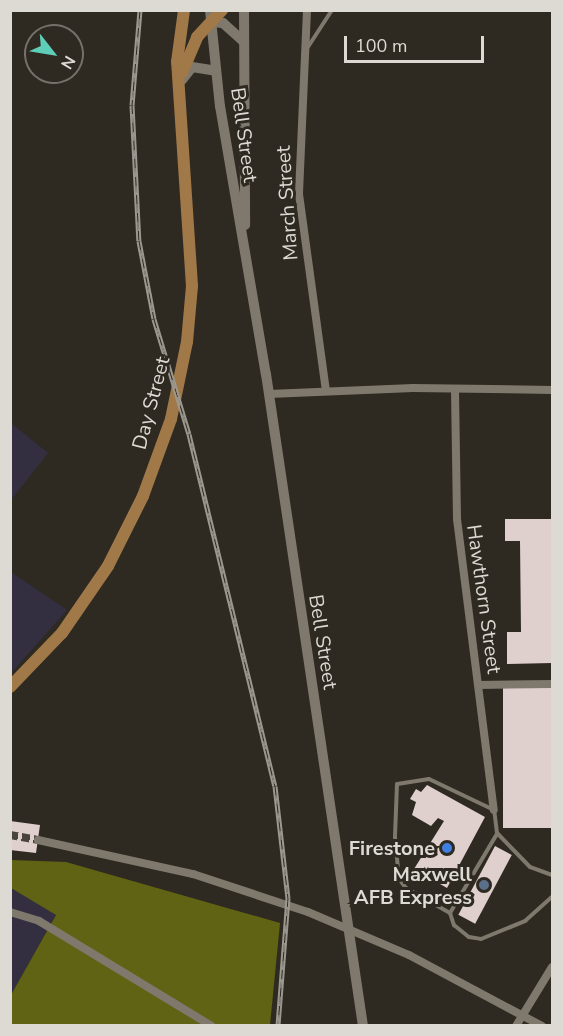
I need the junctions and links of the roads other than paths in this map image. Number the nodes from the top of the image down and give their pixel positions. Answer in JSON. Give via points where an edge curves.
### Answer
{"nodes":[{"id":1,"x":184,"y":10,"type":"edge"},
{"id":2,"x":222,"y":10,"type":"edge"},
{"id":3,"x":244,"y":10,"type":"edge"},
{"id":4,"x":307,"y":10,"type":"edge"},
{"id":5,"x":333,"y":10,"type":"edge"},
{"id":6,"x":211,"y":16,"type":"edge"},
{"id":7,"x":243,"y":41,"type":"junction"},
{"id":8,"x":304,"y":53,"type":"junction"},
{"id":9,"x":216,"y":71,"type":"junction"},
{"id":10,"x":181,"y":83,"type":"junction"},
{"id":11,"x":245,"y":265,"type":"junction"},
{"id":12,"x":552,"y":390,"type":"edge"},
{"id":13,"x":455,"y":391,"type":"junction"},
{"id":14,"x":326,"y":392,"type":"junction"},
{"id":15,"x":269,"y":394,"type":"junction"},
{"id":16,"x":552,"y":684,"type":"edge"},
{"id":17,"x":479,"y":685,"type":"junction"},
{"id":18,"x":10,"y":687,"type":"edge"},
{"id":19,"x":494,"y":810,"type":"junction"},
{"id":20,"x":497,"y":833,"type":"junction"},
{"id":21,"x":38,"y":840,"type":"tunnel mouth"},
{"id":22,"x":552,"y":875,"type":"edge"},
{"id":23,"x":552,"y":897,"type":"edge"},
{"id":24,"x":10,"y":912,"type":"edge"},
{"id":25,"x":450,"y":913,"type":"junction"},
{"id":26,"x":552,"y":967,"type":"edge"},
{"id":27,"x":522,"y":1014,"type":"junction"},
{"id":28,"x":212,"y":1026,"type":"edge"},
{"id":29,"x":363,"y":1026,"type":"edge"},
{"id":30,"x":516,"y":1026,"type":"edge"},
{"id":31,"x":542,"y":1026,"type":"edge"}],
"edges":[{"from":1,"to":10,"type":"main road","name":"Day Street","via":[[177,62]]},
{"from":2,"to":6,"type":"main road","name":"Day Street"},
{"from":3,"to":7,"type":"main road","name":"Bell Street"},
{"from":4,"to":8,"type":"street","name":"March Street"},
{"from":5,"to":8,"type":"lane"},
{"from":6,"to":7,"type":"main road"},
{"from":6,"to":9,"type":"main road","name":"Bell Street"},
{"from":6,"to":10,"type":"main road","name":"Day Street","via":[[188,53]]},
{"from":7,"to":11,"type":"main road","name":"Bell Street"},
{"from":8,"to":14,"type":"street","name":"March Street","via":[[299,194]]},
{"from":9,"to":10,"type":"main road","via":[[192,67]]},
{"from":9,"to":11,"type":"main road","name":"Bell Street"},
{"from":10,"to":18,"type":"main road","name":"Day Street","via":[[192,258],[187,342],[163,444],[143,496],[108,566],[62,633]]},
{"from":11,"to":15,"type":"main road","name":"Bell Street"},
{"from":12,"to":13,"type":"street"},
{"from":13,"to":14,"type":"street"},
{"from":13,"to":17,"type":"street","name":"Hawthorn Street","via":[[457,519]]},
{"from":14,"to":15,"type":"street"},
{"from":15,"to":29,"type":"main road","name":"Bell Street"},
{"from":16,"to":17,"type":"street"},
{"from":17,"to":19,"type":"street","name":"Hawthorn Street"},
{"from":19,"to":20,"type":"lane"},
{"from":19,"to":25,"type":"lane","via":[[429,779],[397,784],[394,837],[399,879],[406,888]]},
{"from":20,"to":22,"type":"lane","via":[[530,867]]},
{"from":20,"to":25,"type":"lane"},
{"from":21,"to":27,"type":"street","via":[[145,862],[238,888],[371,937]]},
{"from":23,"to":25,"type":"lane","via":[[525,921],[481,939],[469,937],[454,925]]},
{"from":24,"to":28,"type":"street","via":[[39,921]]},
{"from":26,"to":27,"type":"street"},
{"from":27,"to":30,"type":"street"},
{"from":27,"to":31,"type":"street"}]}
